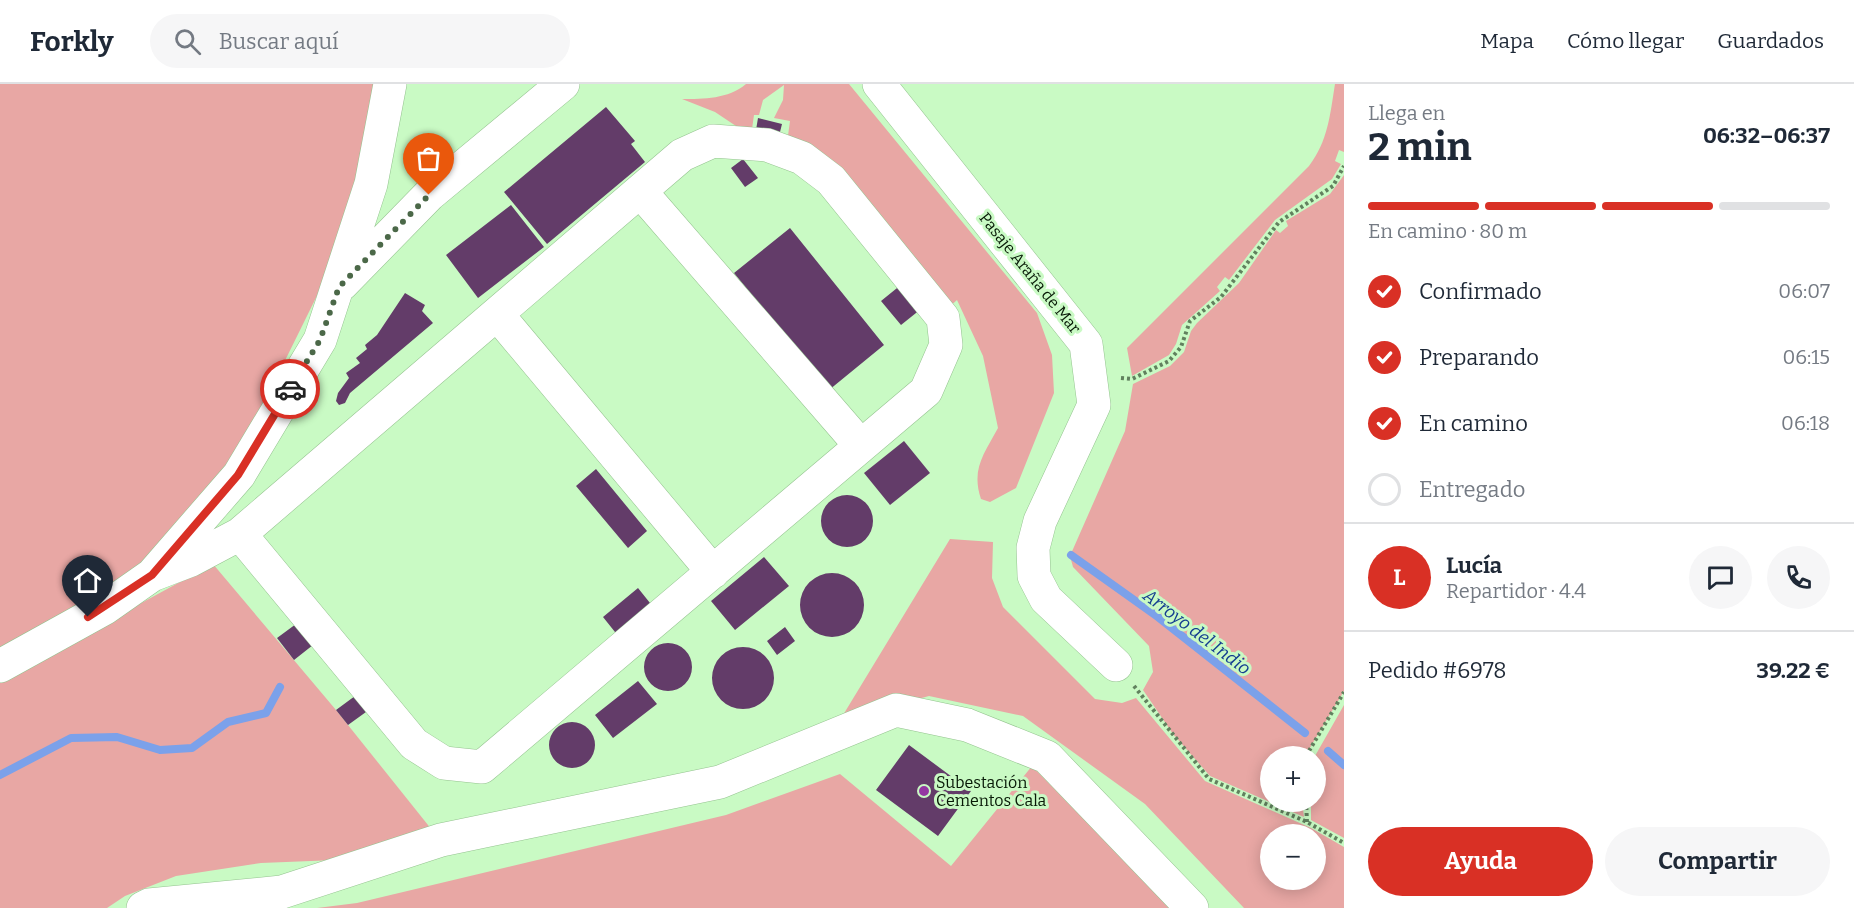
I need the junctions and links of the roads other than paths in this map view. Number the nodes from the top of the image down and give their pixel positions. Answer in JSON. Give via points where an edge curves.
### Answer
{"nodes":[{"id":1,"x":390,"y":84,"type":"edge"},
{"id":2,"x":563,"y":84,"type":"edge"},
{"id":3,"x":879,"y":84,"type":"edge"},
{"id":4,"x":640,"y":191,"type":"junction"},
{"id":5,"x":339,"y":287,"type":"junction"},
{"id":6,"x":497,"y":314,"type":"junction"},
{"id":7,"x":861,"y":446,"type":"junction"},
{"id":8,"x":240,"y":534,"type":"junction"},
{"id":9,"x":713,"y":572,"type":"junction"},
{"id":10,"x":152,"y":575,"type":"junction"},
{"id":11,"x":1116,"y":665,"type":"road end"},
{"id":12,"x":0,"y":666,"type":"edge"},
{"id":13,"x":143,"y":908,"type":"edge"},
{"id":14,"x":1192,"y":908,"type":"edge"}],
"edges":[{"from":1,"to":5,"type":"street","via":[[371,184]]},
{"from":2,"to":5,"type":"street","via":[[429,195]]},
{"from":3,"to":11,"type":"street","name":"Pasaje Araña de Mar","via":[[1086,344],[1094,405],[1040,521],[1033,549],[1034,576],[1046,599]]},
{"from":4,"to":6,"type":"street"},
{"from":4,"to":7,"type":"street"},
{"from":4,"to":7,"type":"street","via":[[682,155],[713,141],[767,145],[802,158],[831,180],[943,318],[946,345],[926,391]]},
{"from":5,"to":10,"type":"street","via":[[320,340],[238,475]]},
{"from":6,"to":8,"type":"street"},
{"from":6,"to":9,"type":"street"},
{"from":7,"to":9,"type":"street"},
{"from":8,"to":9,"type":"street","via":[[414,744],[444,763],[482,768]]},
{"from":8,"to":10,"type":"street"},
{"from":10,"to":12,"type":"street","via":[[105,608]]},
{"from":13,"to":14,"type":"street","via":[[149,904],[282,892],[441,840],[720,782],[896,710],[967,725],[1047,757]]}]}
